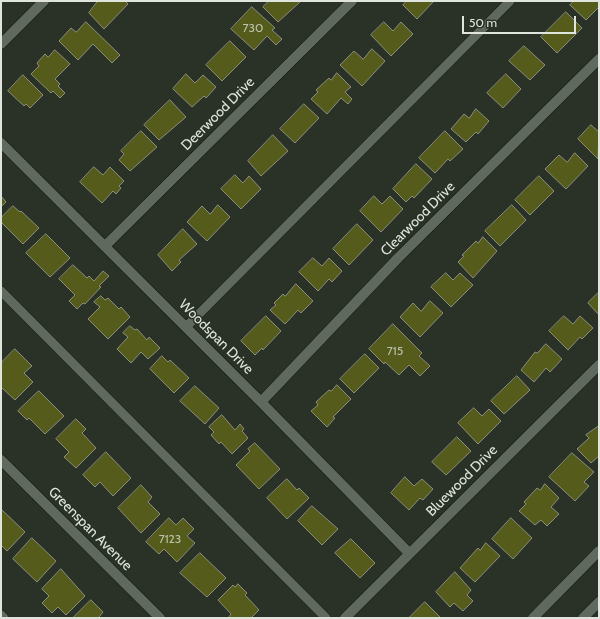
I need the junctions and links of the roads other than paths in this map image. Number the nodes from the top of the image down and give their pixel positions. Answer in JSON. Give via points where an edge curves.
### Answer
{"nodes":[{"id":1,"x":44,"y":1,"type":"edge"},
{"id":2,"x":352,"y":1,"type":"edge"},
{"id":3,"x":510,"y":1,"type":"edge"},
{"id":4,"x":1,"y":44,"type":"edge"},
{"id":5,"x":599,"y":59,"type":"edge"},
{"id":6,"x":1,"y":143,"type":"edge"},
{"id":7,"x":105,"y":246,"type":"junction"},
{"id":8,"x":1,"y":291,"type":"edge"},
{"id":9,"x":186,"y":327,"type":"junction"},
{"id":10,"x":599,"y":365,"type":"edge"},
{"id":11,"x":261,"y":402,"type":"junction"},
{"id":12,"x":1,"y":460,"type":"edge"},
{"id":13,"x":599,"y":551,"type":"edge"},
{"id":14,"x":409,"y":553,"type":"junction"},
{"id":15,"x":599,"y":602,"type":"edge"},
{"id":16,"x":1,"y":615,"type":"edge"},
{"id":17,"x":4,"y":618,"type":"edge"},
{"id":18,"x":160,"y":618,"type":"edge"},
{"id":19,"x":326,"y":618,"type":"edge"},
{"id":20,"x":345,"y":618,"type":"edge"},
{"id":21,"x":533,"y":618,"type":"edge"},
{"id":22,"x":583,"y":618,"type":"edge"}],
"edges":[{"from":1,"to":4,"type":"street"},
{"from":2,"to":7,"type":"street","name":"Deerwood Drive"},
{"from":3,"to":9,"type":"lane"},
{"from":5,"to":11,"type":"street","name":"Clearwood Drive","via":[[398,258]]},
{"from":6,"to":7,"type":"street","name":"Woodspan Drive"},
{"from":7,"to":9,"type":"street","name":"Woodspan Drive"},
{"from":8,"to":19,"type":"lane"},
{"from":9,"to":11,"type":"street","name":"Woodspan Drive"},
{"from":10,"to":14,"type":"street","name":"Bluewood Drive"},
{"from":11,"to":14,"type":"street","name":"Woodspan Drive"},
{"from":12,"to":18,"type":"street","name":"Greenspan Avenue"},
{"from":13,"to":21,"type":"street"},
{"from":14,"to":20,"type":"street","name":"Bluewood Drive"},
{"from":15,"to":22,"type":"street"},
{"from":16,"to":17,"type":"lane"}]}
